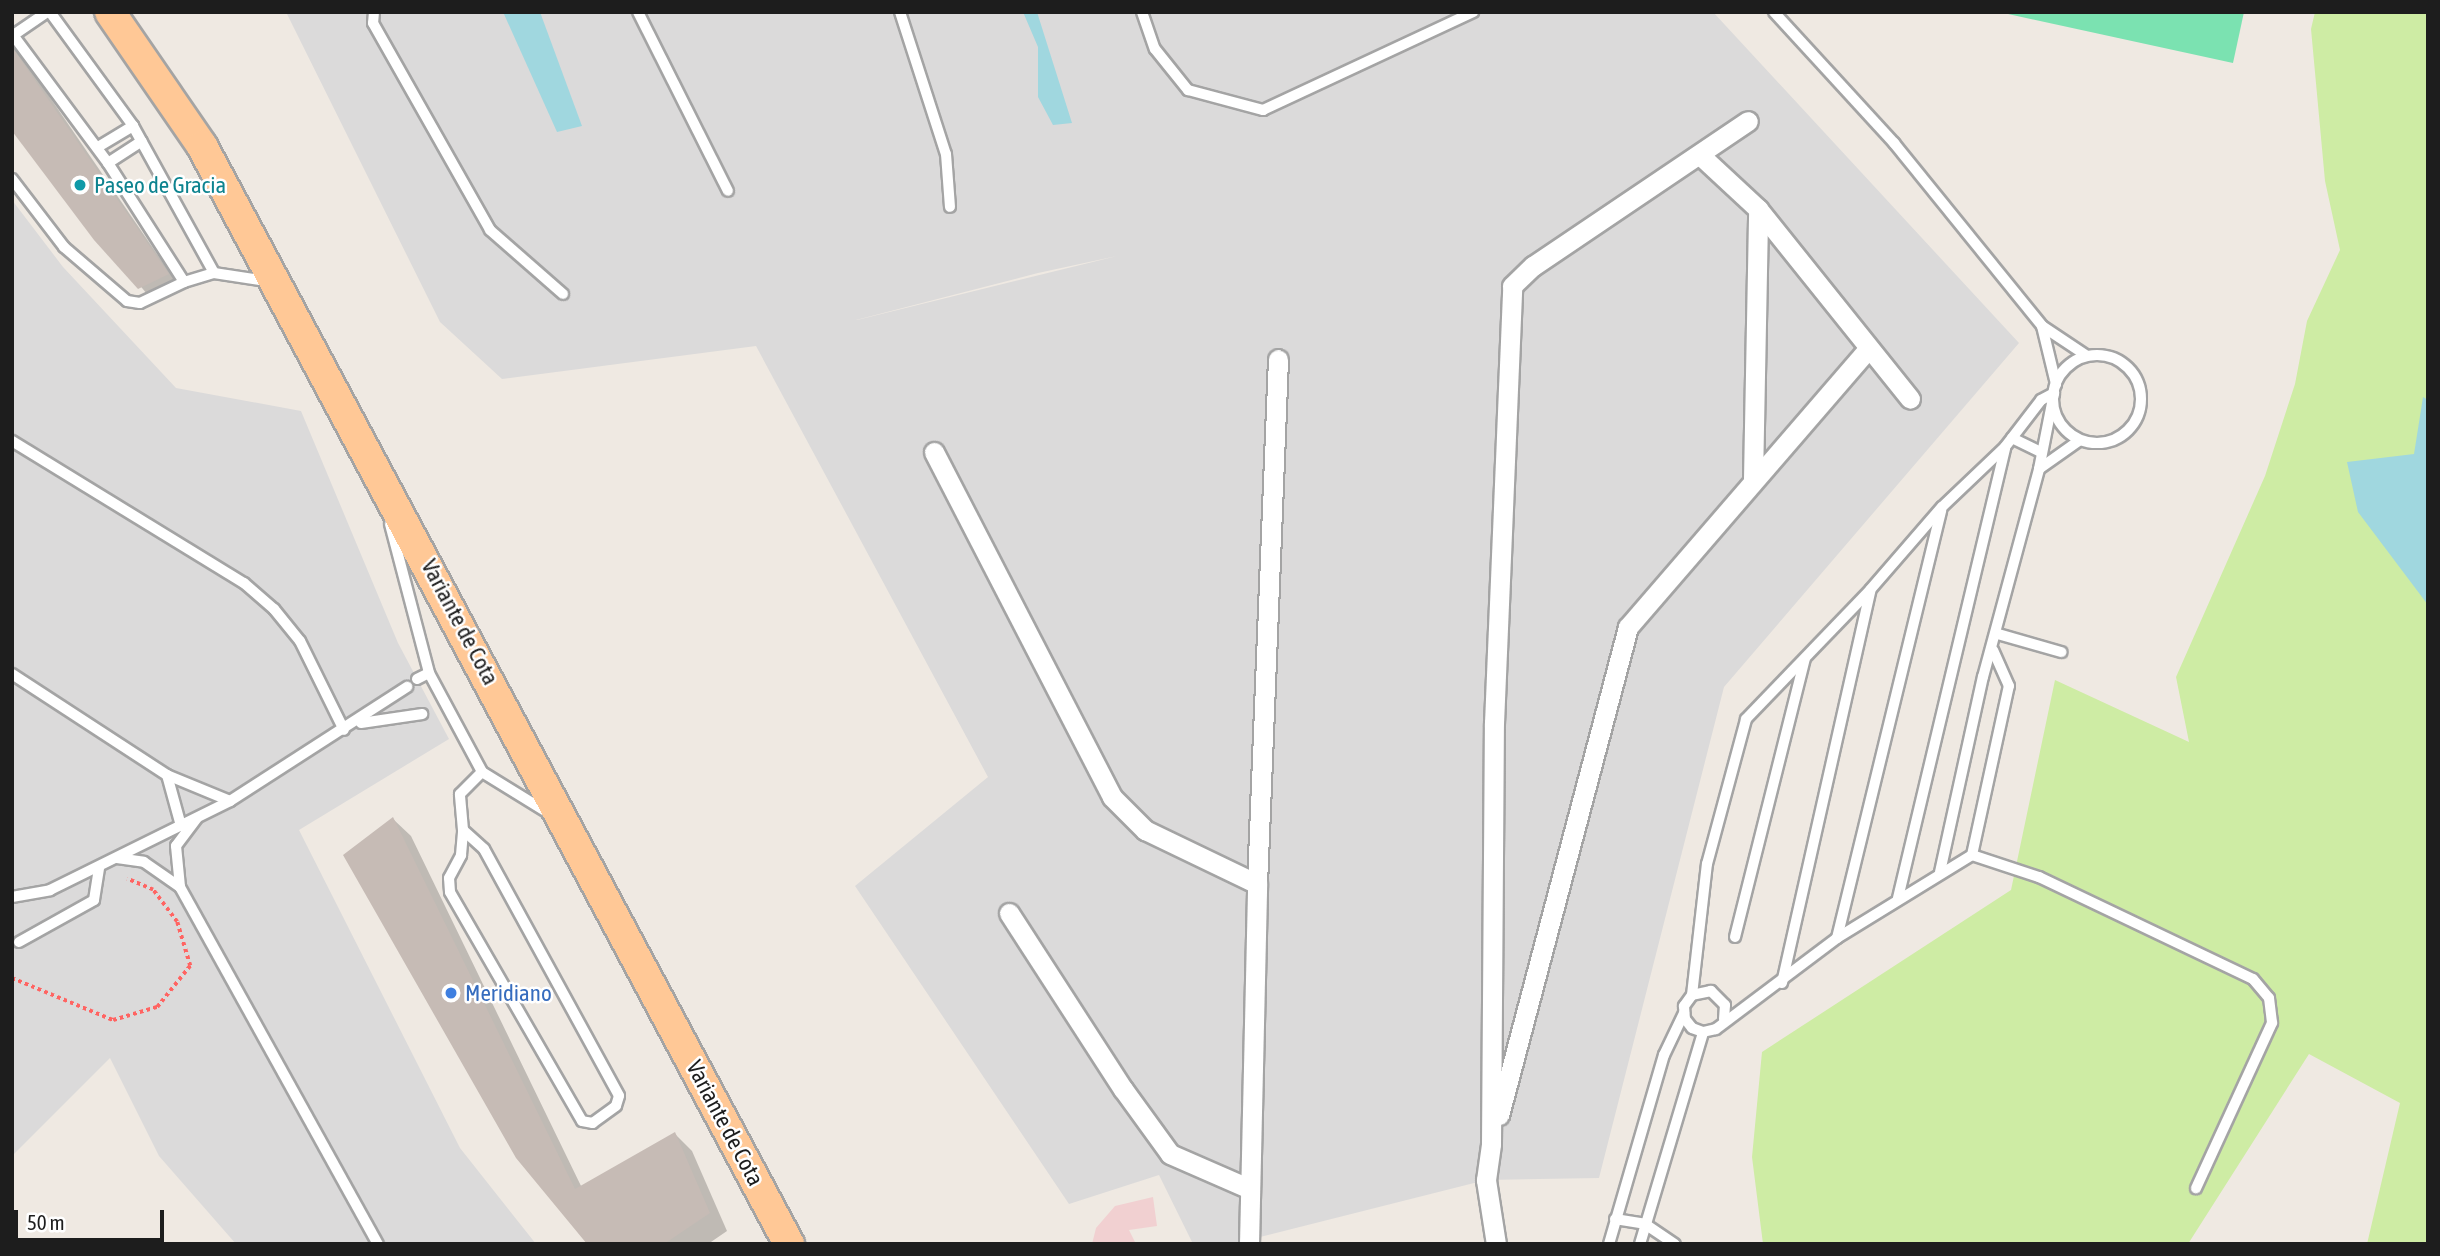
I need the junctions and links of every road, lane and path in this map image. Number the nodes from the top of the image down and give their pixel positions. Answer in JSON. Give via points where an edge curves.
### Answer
{"nodes":[{"id":1,"x":49,"y":12,"type":"edge"},
{"id":2,"x":110,"y":12,"type":"edge"},
{"id":3,"x":374,"y":12,"type":"edge"},
{"id":4,"x":638,"y":12,"type":"edge"},
{"id":5,"x":900,"y":12,"type":"edge"},
{"id":6,"x":1142,"y":12,"type":"edge"},
{"id":7,"x":1473,"y":12,"type":"edge"},
{"id":8,"x":1774,"y":12,"type":"edge"},
{"id":9,"x":13,"y":35,"type":"edge"},
{"id":10,"x":1748,"y":121,"type":"dead end"},
{"id":11,"x":133,"y":126,"type":"junction"},
{"id":12,"x":142,"y":141,"type":"junction"},
{"id":13,"x":98,"y":148,"type":"junction"},
{"id":14,"x":1701,"y":156,"type":"junction"},
{"id":15,"x":108,"y":163,"type":"junction"},
{"id":16,"x":12,"y":179,"type":"edge"},
{"id":17,"x":728,"y":191,"type":"dead end"},
{"id":18,"x":950,"y":207,"type":"dead end"},
{"id":19,"x":1758,"y":209,"type":"junction"},
{"id":20,"x":214,"y":273,"type":"junction"},
{"id":21,"x":184,"y":282,"type":"junction"},
{"id":22,"x":273,"y":282,"type":"junction"},
{"id":23,"x":563,"y":294,"type":"dead end"},
{"id":24,"x":2042,"y":326,"type":"junction"},
{"id":25,"x":1867,"y":350,"type":"junction"},
{"id":26,"x":2087,"y":356,"type":"junction"},
{"id":27,"x":1278,"y":359,"type":"dead end"},
{"id":28,"x":2055,"y":388,"type":"junction"},
{"id":29,"x":1910,"y":399,"type":"dead end"},
{"id":30,"x":2080,"y":440,"type":"junction"},
{"id":31,"x":12,"y":441,"type":"edge"},
{"id":32,"x":2009,"y":442,"type":"junction"},
{"id":33,"x":934,"y":452,"type":"dead end"},
{"id":34,"x":2041,"y":452,"type":"junction"},
{"id":35,"x":373,"y":460,"type":"junction"},
{"id":36,"x":2039,"y":469,"type":"junction"},
{"id":37,"x":1753,"y":479,"type":"junction"},
{"id":38,"x":1942,"y":507,"type":"junction"},
{"id":39,"x":1870,"y":590,"type":"junction"},
{"id":40,"x":1997,"y":634,"type":"junction"},
{"id":41,"x":1993,"y":650,"type":"junction"},
{"id":42,"x":2061,"y":652,"type":"dead end"},
{"id":43,"x":1805,"y":659,"type":"junction"},
{"id":44,"x":429,"y":673,"type":"junction"},
{"id":45,"x":12,"y":674,"type":"edge"},
{"id":46,"x":417,"y":679,"type":"dead end"},
{"id":47,"x":407,"y":687,"type":"dead end"},
{"id":48,"x":447,"y":707,"type":"junction"},
{"id":49,"x":435,"y":712,"type":"dead end"},
{"id":50,"x":422,"y":714,"type":"dead end"},
{"id":51,"x":357,"y":723,"type":"junction"},
{"id":52,"x":344,"y":730,"type":"junction"},
{"id":53,"x":482,"y":772,"type":"junction"},
{"id":54,"x":167,"y":775,"type":"junction"},
{"id":55,"x":230,"y":801,"type":"junction"},
{"id":56,"x":197,"y":818,"type":"junction"},
{"id":57,"x":181,"y":825,"type":"junction"},
{"id":58,"x":567,"y":825,"type":"junction"},
{"id":59,"x":463,"y":830,"type":"junction"},
{"id":60,"x":1972,"y":855,"type":"junction"},
{"id":61,"x":116,"y":858,"type":"junction"},
{"id":62,"x":99,"y":867,"type":"junction"},
{"id":63,"x":1940,"y":872,"type":"junction"},
{"id":64,"x":127,"y":879,"type":"dead end"},
{"id":65,"x":1257,"y":884,"type":"junction"},
{"id":66,"x":180,"y":887,"type":"junction"},
{"id":67,"x":12,"y":897,"type":"edge"},
{"id":68,"x":1898,"y":898,"type":"junction"},
{"id":69,"x":1009,"y":913,"type":"dead end"},
{"id":70,"x":1735,"y":937,"type":"dead end"},
{"id":71,"x":1837,"y":938,"type":"junction"},
{"id":72,"x":19,"y":942,"type":"dead end"},
{"id":73,"x":12,"y":978,"type":"edge"},
{"id":74,"x":1782,"y":983,"type":"junction"},
{"id":75,"x":1692,"y":995,"type":"junction"},
{"id":76,"x":1684,"y":1013,"type":"junction"},
{"id":77,"x":1724,"y":1019,"type":"junction"},
{"id":78,"x":1703,"y":1032,"type":"junction"},
{"id":79,"x":1491,"y":1144,"type":"junction"},
{"id":80,"x":1248,"y":1188,"type":"junction"},
{"id":81,"x":2196,"y":1188,"type":"dead end"},
{"id":82,"x":1615,"y":1219,"type":"junction"},
{"id":83,"x":1645,"y":1224,"type":"junction"},
{"id":84,"x":378,"y":1244,"type":"edge"},
{"id":85,"x":789,"y":1244,"type":"edge"},
{"id":86,"x":1248,"y":1244,"type":"edge"},
{"id":87,"x":1496,"y":1244,"type":"edge"},
{"id":88,"x":1609,"y":1244,"type":"edge"},
{"id":89,"x":1640,"y":1244,"type":"edge"},
{"id":90,"x":1675,"y":1244,"type":"edge"}],
"edges":[{"from":1,"to":9,"type":"lane"},
{"from":1,"to":11,"type":"lane"},
{"from":2,"to":22,"type":"main road","name":"Variante de Cota","via":[[202,146]]},
{"from":3,"to":23,"type":"lane","via":[[373,23],[490,230]]},
{"from":4,"to":17,"type":"lane"},
{"from":5,"to":18,"type":"lane","via":[[946,154]]},
{"from":6,"to":7,"type":"lane","via":[[1155,49],[1188,90],[1263,110]]},
{"from":8,"to":24,"type":"lane","via":[[1894,143]]},
{"from":9,"to":13,"type":"lane"},
{"from":10,"to":14,"type":"street"},
{"from":11,"to":12,"type":"lane"},
{"from":11,"to":13,"type":"lane"},
{"from":12,"to":15,"type":"lane"},
{"from":12,"to":20,"type":"lane"},
{"from":13,"to":15,"type":"lane"},
{"from":14,"to":19,"type":"street"},
{"from":14,"to":79,"type":"street","via":[[1533,265],[1512,286],[1494,723]]},
{"from":15,"to":21,"type":"lane"},
{"from":16,"to":21,"type":"lane","via":[[64,247],[127,301],[140,303]]},
{"from":19,"to":25,"type":"street"},
{"from":19,"to":37,"type":"street"},
{"from":20,"to":21,"type":"lane"},
{"from":20,"to":22,"type":"lane"},
{"from":22,"to":35,"type":"main road","name":"Variante de Cota"},
{"from":24,"to":26,"type":"lane"},
{"from":24,"to":28,"type":"lane"},
{"from":25,"to":29,"type":"street"},
{"from":25,"to":37,"type":"street"},
{"from":26,"to":28,"type":"lane","via":[[2064,370]]},
{"from":26,"to":30,"type":"lane","via":[[2103,355],[2130,370],[2141,399],[2130,429],[2118,439],[2102,443]]},
{"from":27,"to":65,"type":"street"},
{"from":28,"to":30,"type":"lane","via":[[2061,424]]},
{"from":28,"to":32,"type":"lane"},
{"from":28,"to":34,"type":"lane"},
{"from":30,"to":36,"type":"lane"},
{"from":31,"to":52,"type":"lane","via":[[244,583],[275,609],[300,640]]},
{"from":32,"to":34,"type":"lane"},
{"from":32,"to":38,"type":"lane"},
{"from":32,"to":68,"type":"lane"},
{"from":33,"to":65,"type":"street","via":[[1119,807],[1145,830]]},
{"from":34,"to":36,"type":"lane"},
{"from":35,"to":44,"type":"lane"},
{"from":35,"to":58,"type":"main road","name":"Variante de Cota"},
{"from":36,"to":40,"type":"lane"},
{"from":37,"to":79,"type":"street","via":[[1628,627]]},
{"from":38,"to":39,"type":"lane"},
{"from":38,"to":71,"type":"lane"},
{"from":39,"to":43,"type":"lane"},
{"from":39,"to":74,"type":"lane"},
{"from":40,"to":41,"type":"lane"},
{"from":40,"to":42,"type":"lane"},
{"from":41,"to":60,"type":"lane","via":[[2009,686]]},
{"from":41,"to":63,"type":"lane"},
{"from":43,"to":70,"type":"lane"},
{"from":43,"to":75,"type":"lane","via":[[1746,719],[1707,864]]},
{"from":44,"to":46,"type":"lane"},
{"from":44,"to":48,"type":"lane"},
{"from":45,"to":54,"type":"lane"},
{"from":47,"to":51,"type":"lane"},
{"from":48,"to":49,"type":"lane"},
{"from":48,"to":53,"type":"lane"},
{"from":50,"to":51,"type":"lane"},
{"from":51,"to":52,"type":"lane"},
{"from":52,"to":55,"type":"lane"},
{"from":53,"to":58,"type":"lane"},
{"from":53,"to":59,"type":"lane","via":[[460,794]]},
{"from":54,"to":55,"type":"lane"},
{"from":54,"to":57,"type":"lane"},
{"from":55,"to":56,"type":"lane"},
{"from":56,"to":57,"type":"lane"},
{"from":56,"to":66,"type":"lane","via":[[176,846]]},
{"from":57,"to":61,"type":"lane"},
{"from":58,"to":85,"type":"main road","name":"Variante de Cota"},
{"from":59,"to":59,"type":"lane","via":[[461,855],[449,878],[450,892],[582,1121],[593,1123],[616,1106],[619,1096],[484,849]]},
{"from":60,"to":63,"type":"lane"},
{"from":60,"to":81,"type":"lane","via":[[2039,877],[2253,979],[2269,998],[2272,1023]]},
{"from":61,"to":62,"type":"lane"},
{"from":61,"to":66,"type":"lane","via":[[144,862]]},
{"from":62,"to":67,"type":"lane","via":[[50,890]]},
{"from":62,"to":72,"type":"lane","via":[[94,900]]},
{"from":63,"to":68,"type":"lane"},
{"from":64,"to":73,"type":"path","via":[[153,890],[177,922],[190,966],[158,1007],[113,1020]]},
{"from":65,"to":80,"type":"street"},
{"from":66,"to":84,"type":"lane"},
{"from":68,"to":71,"type":"lane"},
{"from":69,"to":80,"type":"street","via":[[1122,1089],[1170,1154]]},
{"from":71,"to":74,"type":"lane"},
{"from":74,"to":77,"type":"lane"},
{"from":75,"to":76,"type":"lane"},
{"from":75,"to":77,"type":"lane","via":[[1704,990],[1717,995],[1725,1005]]},
{"from":76,"to":78,"type":"lane","via":[[1692,1028]]},
{"from":76,"to":82,"type":"lane","via":[[1664,1055]]},
{"from":77,"to":78,"type":"lane","via":[[1716,1029]]},
{"from":78,"to":83,"type":"lane"},
{"from":79,"to":87,"type":"street","via":[[1486,1180]]},
{"from":80,"to":86,"type":"street"},
{"from":82,"to":83,"type":"lane"},
{"from":82,"to":88,"type":"lane"},
{"from":83,"to":89,"type":"lane"},
{"from":83,"to":90,"type":"lane"}]}
